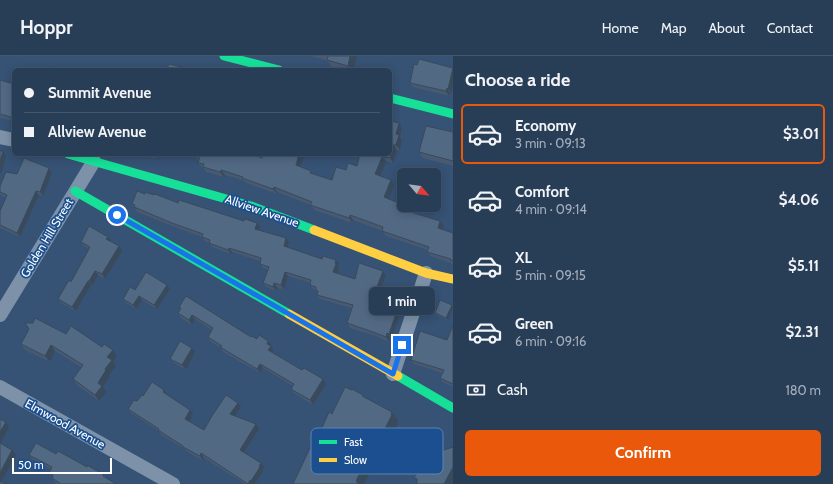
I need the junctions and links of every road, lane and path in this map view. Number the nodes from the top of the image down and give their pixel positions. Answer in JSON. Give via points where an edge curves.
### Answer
{"nodes":[{"id":1,"x":230,"y":57,"type":"edge"},
{"id":2,"x":271,"y":68,"type":"edge"},
{"id":3,"x":392,"y":99,"type":"edge"},
{"id":4,"x":453,"y":114,"type":"edge"},
{"id":5,"x":0,"y":137,"type":"edge"},
{"id":6,"x":12,"y":140,"type":"edge"},
{"id":7,"x":75,"y":156,"type":"edge"},
{"id":8,"x":94,"y":161,"type":"junction"},
{"id":9,"x":75,"y":191,"type":"junction"},
{"id":10,"x":426,"y":273,"type":"junction"},
{"id":11,"x":453,"y":279,"type":"edge"},
{"id":12,"x":0,"y":315,"type":"edge"},
{"id":13,"x":393,"y":374,"type":"junction"},
{"id":14,"x":0,"y":387,"type":"edge"},
{"id":15,"x":453,"y":408,"type":"edge"},
{"id":16,"x":173,"y":484,"type":"edge"}],
"edges":[{"from":1,"to":2,"type":"street"},
{"from":3,"to":4,"type":"street"},
{"from":5,"to":6,"type":"street"},
{"from":7,"to":8,"type":"street","name":"Allview Avenue"},
{"from":8,"to":9,"type":"street","name":"Golden Hill Street"},
{"from":8,"to":10,"type":"street","name":"Allview Avenue","via":[[251,206]]},
{"from":9,"to":12,"type":"street","name":"Golden Hill Street"},
{"from":9,"to":13,"type":"street"},
{"from":10,"to":11,"type":"street","name":"Allview Avenue"},
{"from":10,"to":13,"type":"street"},
{"from":13,"to":15,"type":"street"},
{"from":14,"to":16,"type":"street","name":"Elmwood Avenue"}]}
